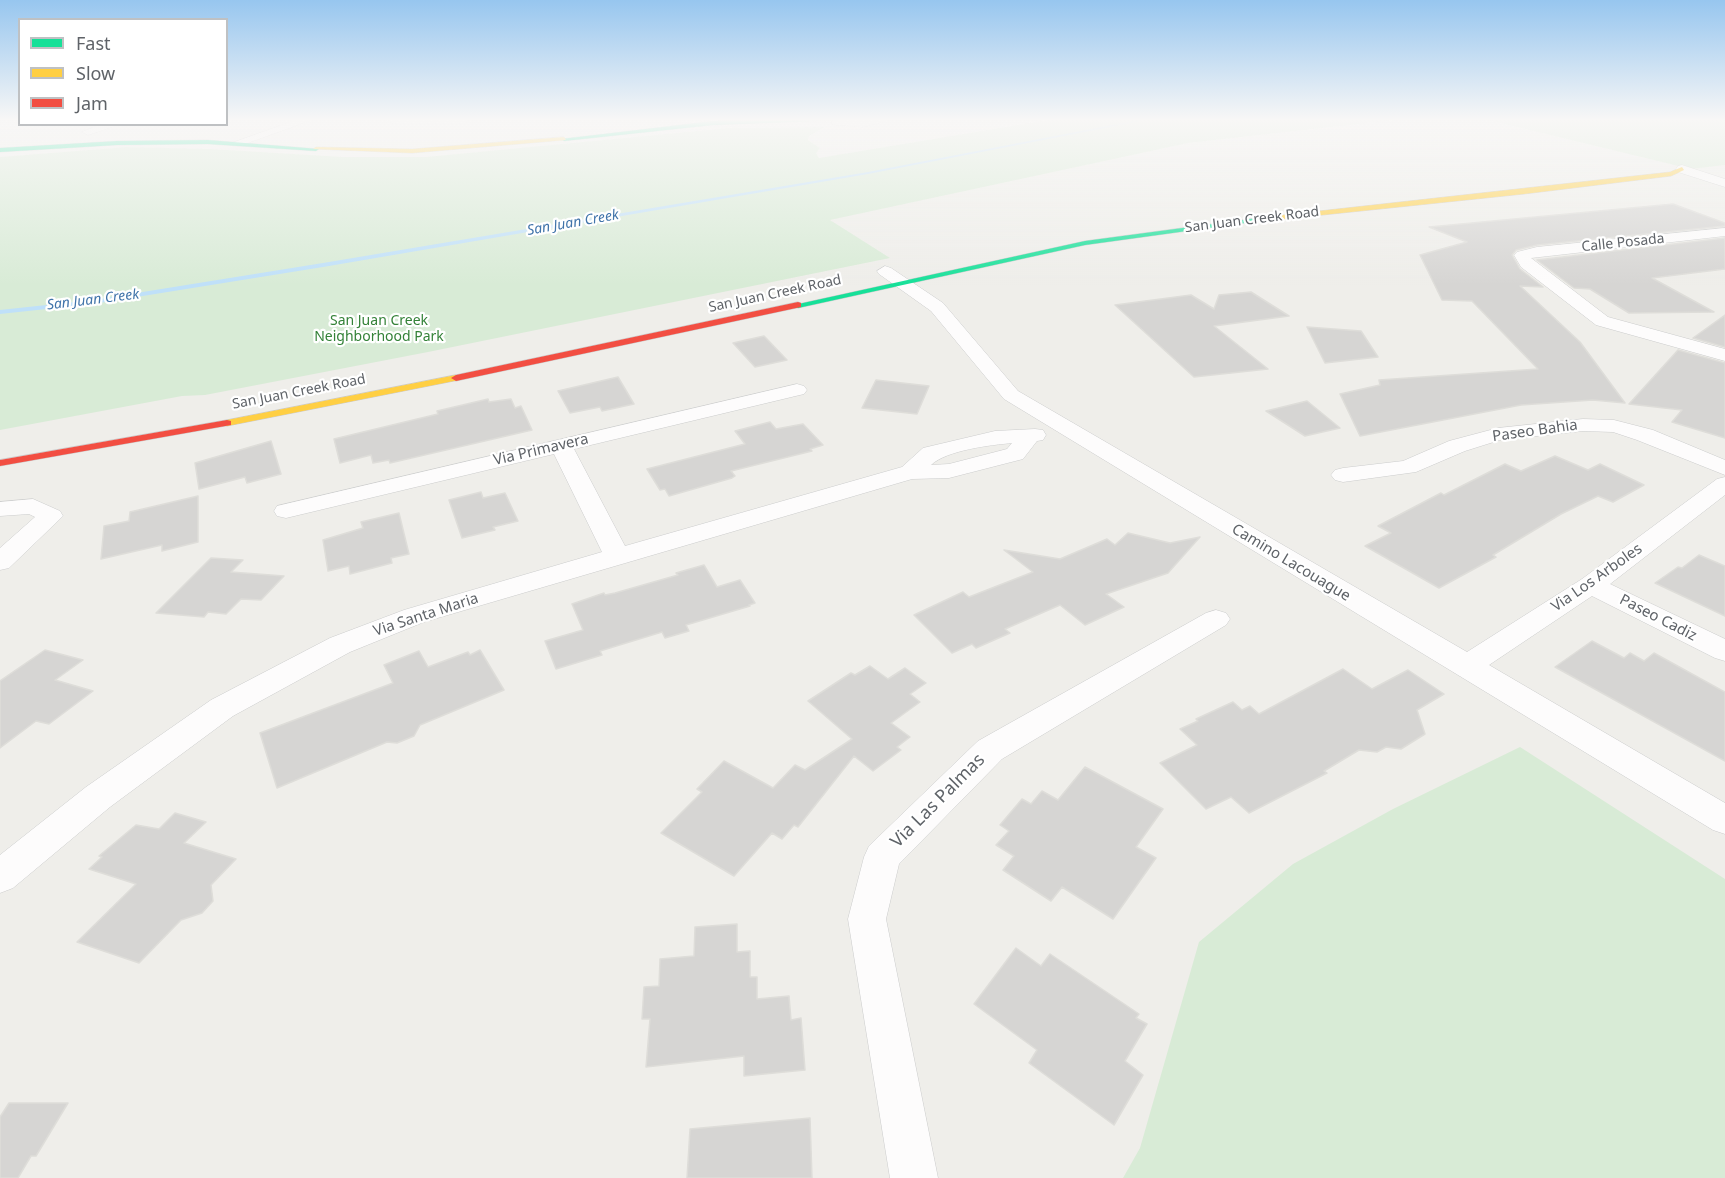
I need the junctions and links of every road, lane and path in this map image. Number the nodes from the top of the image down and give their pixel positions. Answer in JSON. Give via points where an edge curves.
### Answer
{"nodes":[{"id":1,"x":1588,"y":175,"type":"edge"},
{"id":2,"x":1700,"y":175,"type":"edge"},
{"id":3,"x":1725,"y":183,"type":"edge"},
{"id":4,"x":1725,"y":232,"type":"edge"},
{"id":5,"x":886,"y":276,"type":"junction"},
{"id":6,"x":1725,"y":355,"type":"edge"},
{"id":7,"x":797,"y":390,"type":"dead end"},
{"id":8,"x":1062,"y":428,"type":"junction"},
{"id":9,"x":1029,"y":437,"type":"junction"},
{"id":10,"x":561,"y":445,"type":"junction"},
{"id":11,"x":963,"y":446,"type":"junction"},
{"id":12,"x":0,"y":463,"type":"edge"},
{"id":13,"x":980,"y":463,"type":"junction"},
{"id":14,"x":1725,"y":468,"type":"edge"},
{"id":15,"x":910,"y":472,"type":"junction"},
{"id":16,"x":1343,"y":475,"type":"dead end"},
{"id":17,"x":1725,"y":484,"type":"edge"},
{"id":18,"x":0,"y":509,"type":"edge"},
{"id":19,"x":286,"y":511,"type":"dead end"},
{"id":20,"x":617,"y":556,"type":"junction"},
{"id":21,"x":0,"y":562,"type":"edge"},
{"id":22,"x":1591,"y":585,"type":"junction"},
{"id":23,"x":1216,"y":619,"type":"dead end"},
{"id":24,"x":1725,"y":651,"type":"edge"},
{"id":25,"x":1465,"y":667,"type":"junction"},
{"id":26,"x":1725,"y":820,"type":"edge"},
{"id":27,"x":0,"y":877,"type":"edge"},
{"id":28,"x":914,"y":1178,"type":"edge"}],
"edges":[{"from":1,"to":5,"type":"street","name":"San Juan Creek Road","via":[[1138,223],[1041,239]]},
{"from":2,"to":3,"type":"street"},
{"from":4,"to":6,"type":"street","name":"Calle Posada","via":[[1522,255],[1527,264],[1602,321]]},
{"from":5,"to":8,"type":"street","name":"Camino Lacouague","via":[[937,307],[1011,395]]},
{"from":5,"to":12,"type":"street","name":"San Juan Creek Road","via":[[337,404]]},
{"from":7,"to":10,"type":"street","name":"Via Primavera"},
{"from":8,"to":9,"type":"street","name":"Via Santa Maria"},
{"from":8,"to":25,"type":"street","name":"Camino Lacouague"},
{"from":9,"to":11,"type":"street","name":"Via Santa Maria","via":[[995,438]]},
{"from":9,"to":13,"type":"street","name":"Via Santa Maria","via":[[1015,454]]},
{"from":10,"to":19,"type":"street","name":"Via Primavera"},
{"from":10,"to":20,"type":"street"},
{"from":11,"to":13,"type":"street"},
{"from":11,"to":15,"type":"street","name":"Via Santa Maria","via":[[931,453]]},
{"from":13,"to":15,"type":"street","name":"Via Santa Maria","via":[[949,471]]},
{"from":14,"to":16,"type":"street","name":"Paseo Bahia","via":[[1645,435],[1614,426],[1583,425],[1498,434],[1408,467]]},
{"from":15,"to":20,"type":"street","name":"Via Santa Maria"},
{"from":17,"to":22,"type":"street","name":"Via Los Arboles"},
{"from":18,"to":21,"type":"street","via":[[33,506],[51,516]]},
{"from":20,"to":27,"type":"street","name":"Via Santa Maria","via":[[414,616],[340,645],[222,708],[98,797]]},
{"from":22,"to":24,"type":"street","name":"Paseo Cadiz"},
{"from":22,"to":25,"type":"street","name":"Via Los Arboles"},
{"from":23,"to":28,"type":"street","name":"Via Las Palmas","via":[[990,750],[882,857],[867,919]]},
{"from":25,"to":26,"type":"street","name":"Camino Lacouague"}]}
